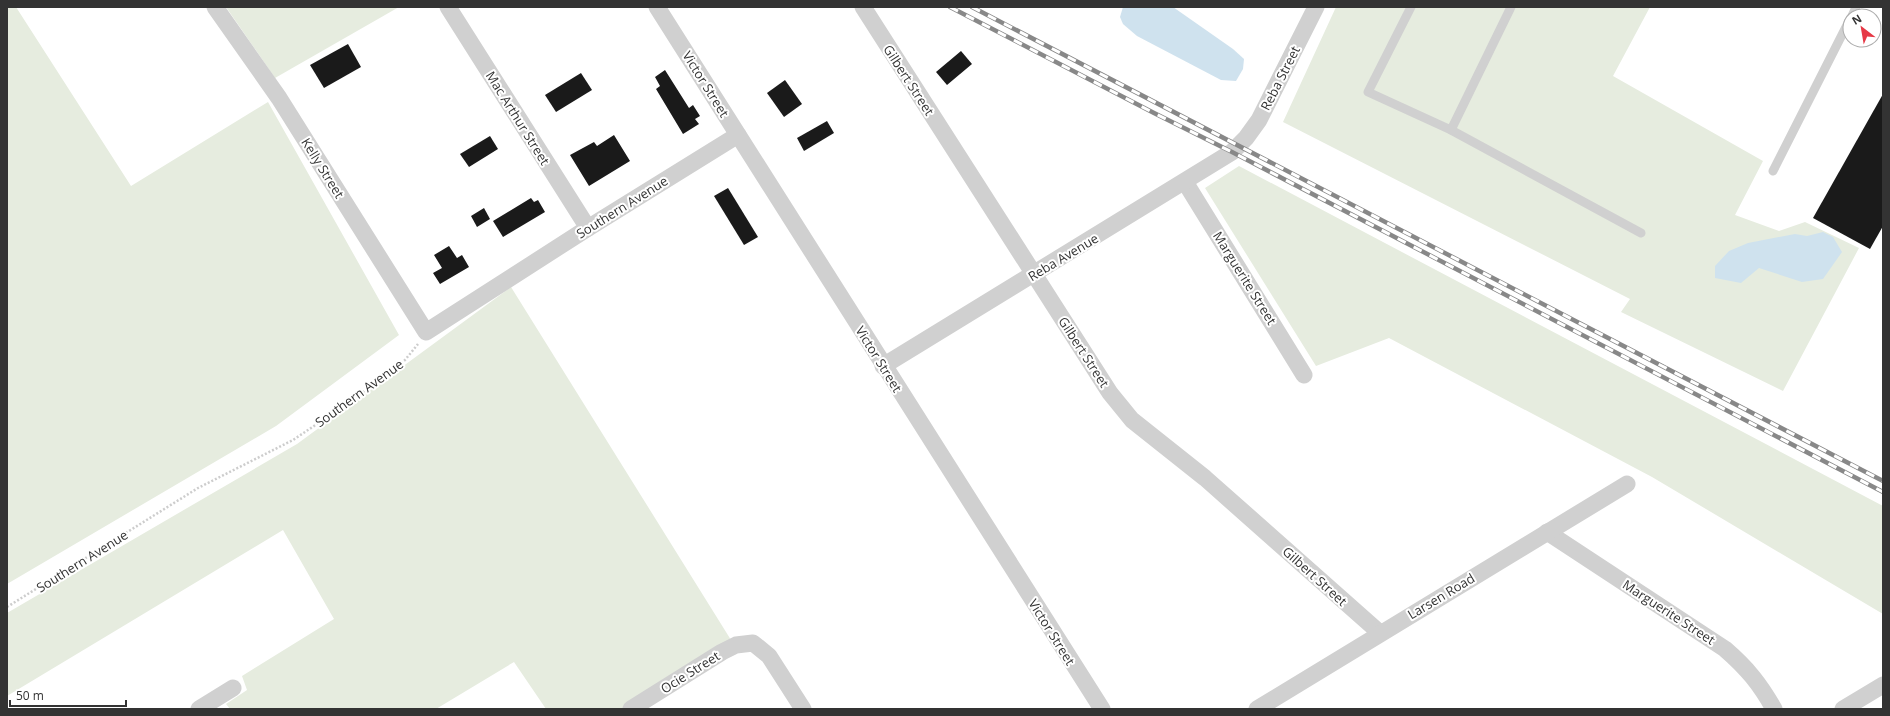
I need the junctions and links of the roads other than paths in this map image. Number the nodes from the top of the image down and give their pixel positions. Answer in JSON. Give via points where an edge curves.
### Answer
{"nodes":[{"id":1,"x":215,"y":7,"type":"edge"},
{"id":2,"x":448,"y":7,"type":"edge"},
{"id":3,"x":657,"y":7,"type":"edge"},
{"id":4,"x":863,"y":7,"type":"edge"},
{"id":5,"x":1316,"y":7,"type":"edge"},
{"id":6,"x":1411,"y":7,"type":"edge"},
{"id":7,"x":1510,"y":7,"type":"edge"},
{"id":8,"x":1842,"y":36,"type":"edge"},
{"id":9,"x":1451,"y":130,"type":"junction"},
{"id":10,"x":738,"y":135,"type":"junction"},
{"id":11,"x":1240,"y":145,"type":"joint"},
{"id":12,"x":1773,"y":171,"type":"dead end"},
{"id":13,"x":1185,"y":182,"type":"junction"},
{"id":14,"x":588,"y":228,"type":"junction"},
{"id":15,"x":1641,"y":233,"type":"dead end"},
{"id":16,"x":1034,"y":275,"type":"junction"},
{"id":17,"x":426,"y":332,"type":"joint"},
{"id":18,"x":883,"y":366,"type":"junction"},
{"id":19,"x":1304,"y":375,"type":"dead end"},
{"id":20,"x":1627,"y":484,"type":"dead end"},
{"id":21,"x":1547,"y":532,"type":"junction"},
{"id":22,"x":1380,"y":633,"type":"junction"},
{"id":23,"x":1883,"y":685,"type":"edge"},
{"id":24,"x":232,"y":688,"type":"dead end"},
{"id":25,"x":199,"y":709,"type":"edge"},
{"id":26,"x":631,"y":709,"type":"edge"},
{"id":27,"x":803,"y":709,"type":"edge"},
{"id":28,"x":1102,"y":709,"type":"edge"},
{"id":29,"x":1257,"y":709,"type":"edge"},
{"id":30,"x":1774,"y":709,"type":"edge"},
{"id":31,"x":1843,"y":709,"type":"edge"}],
"edges":[{"from":1,"to":17,"type":"street","name":"Kelly Street","via":[[279,98]]},
{"from":2,"to":14,"type":"street","name":"Mac Arthur Street"},
{"from":3,"to":10,"type":"street","name":"Victor Street"},
{"from":4,"to":16,"type":"street","name":"Gilbert Street"},
{"from":5,"to":11,"type":"street","name":"Reba Street","via":[[1259,120]]},
{"from":6,"to":9,"type":"lane","via":[[1368,92]]},
{"from":7,"to":9,"type":"lane"},
{"from":8,"to":12,"type":"lane"},
{"from":9,"to":15,"type":"lane"},
{"from":10,"to":14,"type":"street","name":"Southern Avenue"},
{"from":10,"to":18,"type":"street","name":"Victor Street"},
{"from":11,"to":13,"type":"street","name":"Reba Avenue"},
{"from":13,"to":16,"type":"street","name":"Reba Avenue"},
{"from":13,"to":19,"type":"street","name":"Marguerite Street"},
{"from":14,"to":17,"type":"street","name":"Southern Avenue"},
{"from":16,"to":18,"type":"street","name":"Reba Avenue"},
{"from":16,"to":22,"type":"street","name":"Gilbert Street","via":[[1110,393],[1132,420],[1204,478]]},
{"from":18,"to":28,"type":"street","name":"Victor Street"},
{"from":20,"to":21,"type":"street","name":"Larsen Road"},
{"from":21,"to":22,"type":"street","name":"Larsen Road"},
{"from":21,"to":30,"type":"street","name":"Marguerite Street","via":[[1725,649],[1746,667],[1762,686]]},
{"from":22,"to":29,"type":"street","name":"Larsen Road"},
{"from":23,"to":31,"type":"street"},
{"from":24,"to":25,"type":"street"},
{"from":26,"to":27,"type":"street","name":"Ocie Street","via":[[722,652],[736,645],[753,643],[769,656]]}]}
